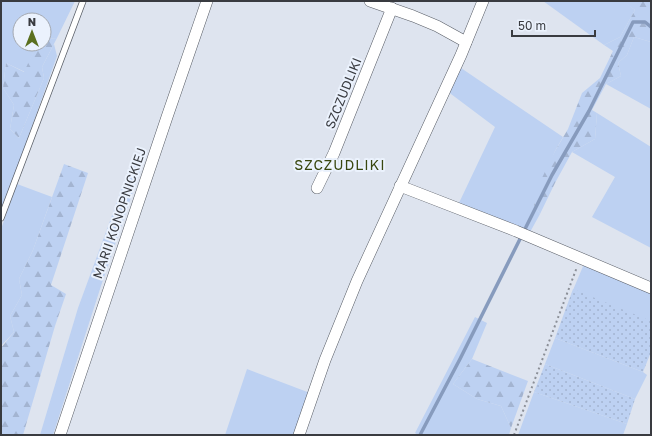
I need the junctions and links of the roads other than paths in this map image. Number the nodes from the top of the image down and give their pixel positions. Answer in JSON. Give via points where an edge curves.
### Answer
{"nodes":[{"id":1,"x":83,"y":1,"type":"edge"},
{"id":2,"x":207,"y":1,"type":"edge"},
{"id":3,"x":370,"y":1,"type":"edge"},
{"id":4,"x":483,"y":1,"type":"edge"},
{"id":5,"x":392,"y":8,"type":"junction"},
{"id":6,"x":466,"y":42,"type":"junction"},
{"id":7,"x":400,"y":186,"type":"junction"},
{"id":8,"x":317,"y":188,"type":"dead end"},
{"id":9,"x":1,"y":218,"type":"edge"},
{"id":10,"x":651,"y":288,"type":"edge"},
{"id":11,"x":60,"y":435,"type":"edge"},
{"id":12,"x":299,"y":435,"type":"edge"}],
"edges":[{"from":1,"to":9,"type":"lane"},
{"from":2,"to":11,"type":"street","name":"MARII KONOPNICKIEJ"},
{"from":3,"to":5,"type":"street"},
{"from":4,"to":6,"type":"street"},
{"from":5,"to":6,"type":"street","via":[[437,26]]},
{"from":5,"to":8,"type":"street","name":"SZCZUDLIKI","via":[[337,146]]},
{"from":6,"to":7,"type":"street"},
{"from":7,"to":10,"type":"street"},
{"from":7,"to":12,"type":"street","via":[[332,342]]}]}
